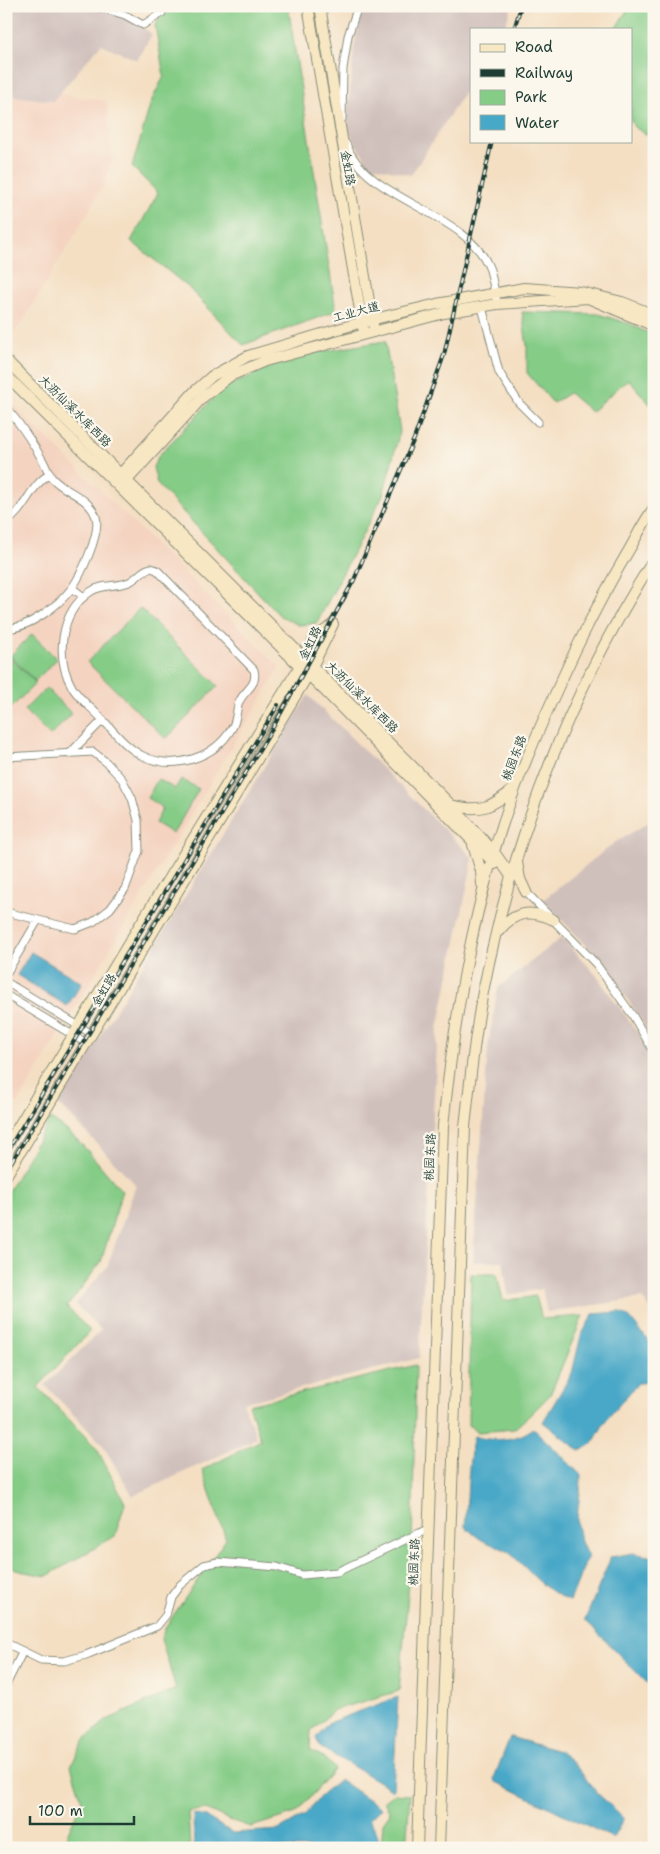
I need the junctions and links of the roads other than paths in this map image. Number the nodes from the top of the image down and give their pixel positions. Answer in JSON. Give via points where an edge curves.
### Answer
{"nodes":[{"id":1,"x":95,"y":6,"type":"edge"},
{"id":2,"x":162,"y":6,"type":"edge"},
{"id":3,"x":308,"y":6,"type":"edge"},
{"id":4,"x":320,"y":6,"type":"edge"},
{"id":5,"x":358,"y":6,"type":"edge"},
{"id":6,"x":494,"y":292,"type":"junction"},
{"id":7,"x":497,"y":304,"type":"junction"},
{"id":8,"x":482,"y":306,"type":"junction"},
{"id":9,"x":654,"y":315,"type":"edge"},
{"id":10,"x":367,"y":321,"type":"junction"},
{"id":11,"x":654,"y":326,"type":"edge"},
{"id":12,"x":369,"y":332,"type":"junction"},
{"id":13,"x":6,"y":360,"type":"edge"},
{"id":14,"x":6,"y":375,"type":"edge"},
{"id":15,"x":6,"y":408,"type":"edge"},
{"id":16,"x":538,"y":422,"type":"dead end"},
{"id":17,"x":50,"y":474,"type":"junction"},
{"id":18,"x":120,"y":481,"type":"junction"},
{"id":19,"x":654,"y":508,"type":"edge"},
{"id":20,"x":6,"y":522,"type":"edge"},
{"id":21,"x":654,"y":559,"type":"edge"},
{"id":22,"x":72,"y":588,"type":"junction"},
{"id":23,"x":84,"y":597,"type":"junction"},
{"id":24,"x":6,"y":628,"type":"edge"},
{"id":25,"x":315,"y":638,"type":"junction"},
{"id":26,"x":287,"y":640,"type":"junction"},
{"id":27,"x":321,"y":649,"type":"junction"},
{"id":28,"x":302,"y":662,"type":"junction"},
{"id":29,"x":310,"y":670,"type":"junction"},
{"id":30,"x":326,"y":686,"type":"junction"},
{"id":31,"x":298,"y":691,"type":"junction"},
{"id":32,"x":103,"y":720,"type":"junction"},
{"id":33,"x":69,"y":754,"type":"junction"},
{"id":34,"x":6,"y":757,"type":"edge"},
{"id":35,"x":516,"y":787,"type":"junction"},
{"id":36,"x":451,"y":805,"type":"junction"},
{"id":37,"x":470,"y":839,"type":"junction"},
{"id":38,"x":518,"y":852,"type":"junction"},
{"id":39,"x":493,"y":856,"type":"junction"},
{"id":40,"x":511,"y":876,"type":"junction"},
{"id":41,"x":483,"y":892,"type":"junction"},
{"id":42,"x":526,"y":892,"type":"junction"},
{"id":43,"x":6,"y":912,"type":"edge"},
{"id":44,"x":38,"y":920,"type":"junction"},
{"id":45,"x":554,"y":920,"type":"junction"},
{"id":46,"x":495,"y":935,"type":"junction"},
{"id":47,"x":6,"y":974,"type":"edge"},
{"id":48,"x":6,"y":982,"type":"edge"},
{"id":49,"x":6,"y":995,"type":"edge"},
{"id":50,"x":78,"y":1026,"type":"junction"},
{"id":51,"x":92,"y":1034,"type":"junction"},
{"id":52,"x":73,"y":1036,"type":"junction"},
{"id":53,"x":86,"y":1044,"type":"junction"},
{"id":54,"x":654,"y":1052,"type":"edge"},
{"id":55,"x":6,"y":1147,"type":"edge"},
{"id":56,"x":6,"y":1176,"type":"edge"},
{"id":57,"x":428,"y":1529,"type":"junction"},
{"id":58,"x":6,"y":1643,"type":"edge"},
{"id":59,"x":23,"y":1651,"type":"junction"},
{"id":60,"x":6,"y":1685,"type":"edge"},
{"id":61,"x":417,"y":1848,"type":"edge"},
{"id":62,"x":439,"y":1848,"type":"edge"}],
"edges":[{"from":1,"to":2,"type":"street","via":[[125,15],[143,25],[162,13]]},
{"from":3,"to":10,"type":"street","name":"金虹路"},
{"from":4,"to":10,"type":"street","name":"金虹路"},
{"from":5,"to":6,"type":"street","via":[[348,36],[343,68],[341,132],[348,151],[374,179],[466,237],[489,269]]},
{"from":6,"to":7,"type":"street"},
{"from":6,"to":9,"type":"street","name":"工业大道","via":[[524,288],[581,292],[622,302]]},
{"from":6,"to":10,"type":"street","name":"工业大道"},
{"from":7,"to":8,"type":"street"},
{"from":7,"to":11,"type":"street","via":[[588,298]]},
{"from":8,"to":12,"type":"street","name":"工业大道"},
{"from":8,"to":16,"type":"street","via":[[499,372],[518,403]]},
{"from":10,"to":12,"type":"street","name":"金虹路"},
{"from":10,"to":18,"type":"street","name":"工业大道","via":[[229,364],[194,392]]},
{"from":12,"to":18,"type":"street","name":"工业大道","via":[[265,361],[230,376],[203,397]]},
{"from":13,"to":18,"type":"street","name":"大沥仙溪水库西路"},
{"from":14,"to":18,"type":"street"},
{"from":15,"to":17,"type":"street","via":[[20,423]]},
{"from":17,"to":20,"type":"street","via":[[39,480],[26,501]]},
{"from":17,"to":22,"type":"street","via":[[91,507],[97,519],[91,552]]},
{"from":18,"to":26,"type":"street","name":"大沥仙溪水库西路"},
{"from":18,"to":28,"type":"street"},
{"from":19,"to":35,"type":"street","name":"桃园东路","via":[[598,603],[536,735]]},
{"from":21,"to":38,"type":"street","via":[[620,612],[584,683],[556,745]]},
{"from":22,"to":23,"type":"street"},
{"from":22,"to":24,"type":"street","via":[[36,620],[19,628]]},
{"from":23,"to":32,"type":"street","via":[[64,628],[63,660],[73,689]]},
{"from":23,"to":32,"type":"street","via":[[104,585],[128,583],[144,569],[157,570],[254,670],[256,677],[240,702],[235,723],[223,741],[208,752],[178,763],[143,756]]},
{"from":25,"to":26,"type":"street","via":[[297,643]]},
{"from":25,"to":27,"type":"street","name":"金虹路","via":[[333,624]]},
{"from":25,"to":28,"type":"street","name":"金虹路"},
{"from":26,"to":28,"type":"street","name":"大沥仙溪水库西路"},
{"from":27,"to":29,"type":"street","name":"金虹路"},
{"from":27,"to":30,"type":"street","via":[[321,670]]},
{"from":28,"to":29,"type":"street","name":"大沥仙溪水库西路"},
{"from":28,"to":50,"type":"street","name":"金虹路"},
{"from":29,"to":30,"type":"street","name":"大沥仙溪水库西路"},
{"from":29,"to":31,"type":"street","name":"金虹路"},
{"from":30,"to":31,"type":"street"},
{"from":30,"to":36,"type":"street","name":"大沥仙溪水库西路"},
{"from":30,"to":37,"type":"street"},
{"from":31,"to":51,"type":"street","name":"金虹路"},
{"from":32,"to":33,"type":"street"},
{"from":33,"to":34,"type":"street"},
{"from":33,"to":44,"type":"street","via":[[93,752],[122,778],[138,820],[139,851],[125,889],[110,909],[93,922],[75,929]]},
{"from":35,"to":36,"type":"street","via":[[487,807],[470,810]]},
{"from":35,"to":39,"type":"street","name":"桃园东路"},
{"from":36,"to":39,"type":"street","name":"大沥仙溪水库西路"},
{"from":37,"to":39,"type":"street"},
{"from":37,"to":41,"type":"street","via":[[481,871]]},
{"from":38,"to":40,"type":"street"},
{"from":38,"to":42,"type":"street","via":[[517,866]]},
{"from":39,"to":40,"type":"street","name":"大沥仙溪水库西路"},
{"from":39,"to":41,"type":"street","name":"桃园东路"},
{"from":40,"to":42,"type":"street","name":"大沥仙溪水库西路"},
{"from":40,"to":46,"type":"street"},
{"from":41,"to":57,"type":"street","name":"桃园东路","via":[[464,971],[444,1126]]},
{"from":42,"to":45,"type":"street","name":"大沥仙溪水库西路"},
{"from":43,"to":44,"type":"street"},
{"from":44,"to":47,"type":"street"},
{"from":45,"to":46,"type":"street","via":[[529,912],[516,915]]},
{"from":45,"to":54,"type":"street","name":"大沥仙溪水库西路","via":[[596,964]]},
{"from":46,"to":62,"type":"street","via":[[474,1041],[465,1127]]},
{"from":48,"to":50,"type":"street"},
{"from":49,"to":52,"type":"street"},
{"from":50,"to":51,"type":"street"},
{"from":50,"to":52,"type":"street","name":"金虹路"},
{"from":51,"to":53,"type":"street","name":"金虹路"},
{"from":52,"to":53,"type":"street"},
{"from":52,"to":55,"type":"street","name":"金虹路"},
{"from":53,"to":56,"type":"street","name":"金虹路"},
{"from":57,"to":59,"type":"street","via":[[337,1572],[302,1575],[277,1567],[218,1562],[204,1565],[180,1585],[157,1626],[64,1661],[41,1660]]},
{"from":57,"to":61,"type":"street","name":"桃园东路"},
{"from":58,"to":59,"type":"street"},
{"from":59,"to":60,"type":"street"}]}
